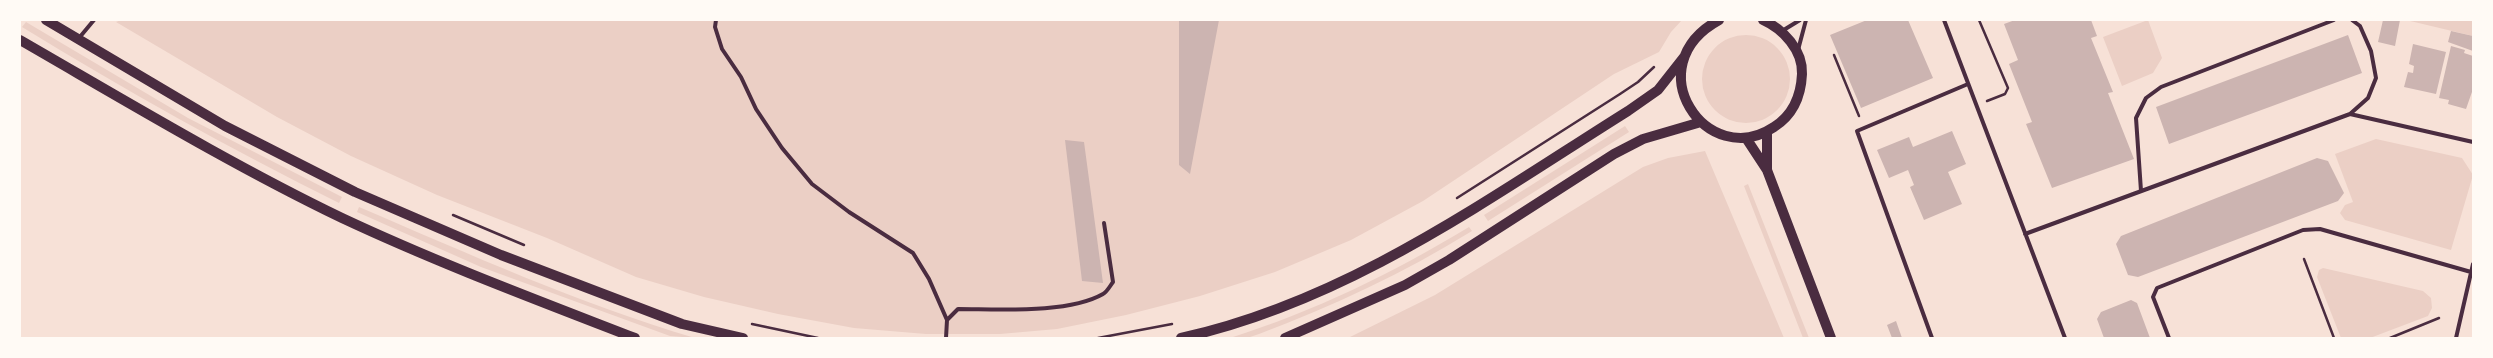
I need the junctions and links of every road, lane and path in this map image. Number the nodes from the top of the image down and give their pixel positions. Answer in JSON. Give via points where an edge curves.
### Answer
{"nodes":[{"id":1,"x":46,"y":20,"type":"edge"},
{"id":2,"x":94,"y":20,"type":"edge"},
{"id":3,"x":716,"y":20,"type":"edge"},
{"id":4,"x":1719,"y":20,"type":"edge"},
{"id":5,"x":1764,"y":20,"type":"edge"},
{"id":6,"x":1800,"y":20,"type":"edge"},
{"id":7,"x":1806,"y":20,"type":"edge"},
{"id":8,"x":1944,"y":20,"type":"edge"},
{"id":9,"x":1979,"y":20,"type":"edge"},
{"id":10,"x":2334,"y":20,"type":"edge"},
{"id":11,"x":2352,"y":20,"type":"edge"},
{"id":12,"x":1781,"y":31,"type":"junction"},
{"id":13,"x":78,"y":39,"type":"junction"},
{"id":14,"x":20,"y":40,"type":"edge"},
{"id":15,"x":1797,"y":52,"type":"junction"},
{"id":16,"x":1834,"y":55,"type":"dead end"},
{"id":17,"x":1684,"y":57,"type":"junction"},
{"id":18,"x":1655,"y":65,"type":"dead end"},
{"id":19,"x":1968,"y":84,"type":"junction"},
{"id":20,"x":1989,"y":100,"type":"dead end"},
{"id":21,"x":2350,"y":114,"type":"junction"},
{"id":22,"x":1859,"y":116,"type":"dead end"},
{"id":23,"x":1701,"y":122,"type":"junction"},
{"id":24,"x":1767,"y":132,"type":"junction"},
{"id":25,"x":1746,"y":138,"type":"junction"},
{"id":26,"x":2473,"y":142,"type":"edge"},
{"id":27,"x":1766,"y":170,"type":"junction"},
{"id":28,"x":2141,"y":191,"type":"junction"},
{"id":29,"x":1455,"y":200,"type":"dead end"},
{"id":30,"x":448,"y":213,"type":"dead end"},
{"id":31,"x":1104,"y":223,"type":"dead end"},
{"id":32,"x":2025,"y":234,"type":"junction"},
{"id":33,"x":527,"y":246,"type":"dead end"},
{"id":34,"x":2304,"y":259,"type":"dead end"},
{"id":35,"x":2473,"y":264,"type":"edge"},
{"id":36,"x":2471,"y":272,"type":"junction"},
{"id":37,"x":2440,"y":318,"type":"dead end"},
{"id":38,"x":947,"y":320,"type":"junction"},
{"id":39,"x":1177,"y":323,"type":"dead end"},
{"id":40,"x":751,"y":324,"type":"dead end"},
{"id":41,"x":635,"y":338,"type":"edge"},
{"id":42,"x":743,"y":338,"type":"edge"},
{"id":43,"x":818,"y":338,"type":"edge"},
{"id":44,"x":946,"y":338,"type":"edge"},
{"id":45,"x":1098,"y":338,"type":"edge"},
{"id":46,"x":1181,"y":338,"type":"edge"},
{"id":47,"x":1285,"y":338,"type":"edge"},
{"id":48,"x":1831,"y":338,"type":"edge"},
{"id":49,"x":1932,"y":338,"type":"edge"},
{"id":50,"x":2065,"y":338,"type":"edge"},
{"id":51,"x":2169,"y":338,"type":"edge"},
{"id":52,"x":2334,"y":338,"type":"edge"},
{"id":53,"x":2391,"y":338,"type":"edge"},
{"id":54,"x":2456,"y":338,"type":"edge"}],
"edges":[{"from":1,"to":13,"type":"main road"},
{"from":2,"to":13,"type":"street"},
{"from":3,"to":38,"type":"street","via":[[715,27],[722,49],[741,77],[756,109],[782,148],[812,184],[913,254],[929,279]]},
{"from":4,"to":17,"type":"main road","via":[[1705,28],[1692,41]]},
{"from":5,"to":12,"type":"main road"},
{"from":6,"to":12,"type":"street"},
{"from":7,"to":15,"type":"street"},
{"from":8,"to":19,"type":"street"},
{"from":9,"to":20,"type":"path","via":[[2008,88],[2005,94]]},
{"from":10,"to":28,"type":"street","via":[[2161,87],[2146,98],[2136,118]]},
{"from":11,"to":21,"type":"street","via":[[2360,26],[2376,78],[2368,98]]},
{"from":12,"to":15,"type":"main road"},
{"from":13,"to":42,"type":"main road","via":[[225,126],[355,192],[502,254],[674,321]]},
{"from":14,"to":41,"type":"main road","via":[[232,162],[343,218],[494,283]]},
{"from":15,"to":24,"type":"main road","via":[[1802,71],[1801,89],[1782,122]]},
{"from":16,"to":22,"type":"path"},
{"from":17,"to":23,"type":"main road","via":[[1682,92]]},
{"from":17,"to":46,"type":"main road","via":[[1658,90],[1431,236],[1331,287],[1229,325]]},
{"from":18,"to":29,"type":"path","via":[[1638,82]]},
{"from":19,"to":32,"type":"street"},
{"from":19,"to":49,"type":"street","via":[[1857,131]]},
{"from":21,"to":26,"type":"street"},
{"from":21,"to":28,"type":"street"},
{"from":23,"to":25,"type":"main road","via":[[1714,131]]},
{"from":23,"to":47,"type":"main road","via":[[1643,139],[1614,154],[1405,285]]},
{"from":24,"to":25,"type":"main road"},
{"from":24,"to":27,"type":"main road"},
{"from":25,"to":27,"type":"main road"},
{"from":27,"to":48,"type":"main road"},
{"from":28,"to":32,"type":"street"},
{"from":30,"to":33,"type":"path"},
{"from":31,"to":38,"type":"street","via":[[1113,282],[1104,294],[1071,305],[1019,309],[958,309]]},
{"from":32,"to":50,"type":"street"},
{"from":34,"to":52,"type":"path"},
{"from":35,"to":36,"type":"street"},
{"from":36,"to":51,"type":"street","via":[[2320,229],[2303,230],[2157,288],[2153,296]]},
{"from":36,"to":54,"type":"street"},
{"from":37,"to":53,"type":"path"},
{"from":38,"to":44,"type":"street"},
{"from":39,"to":45,"type":"path"},
{"from":40,"to":43,"type":"path"}]}
